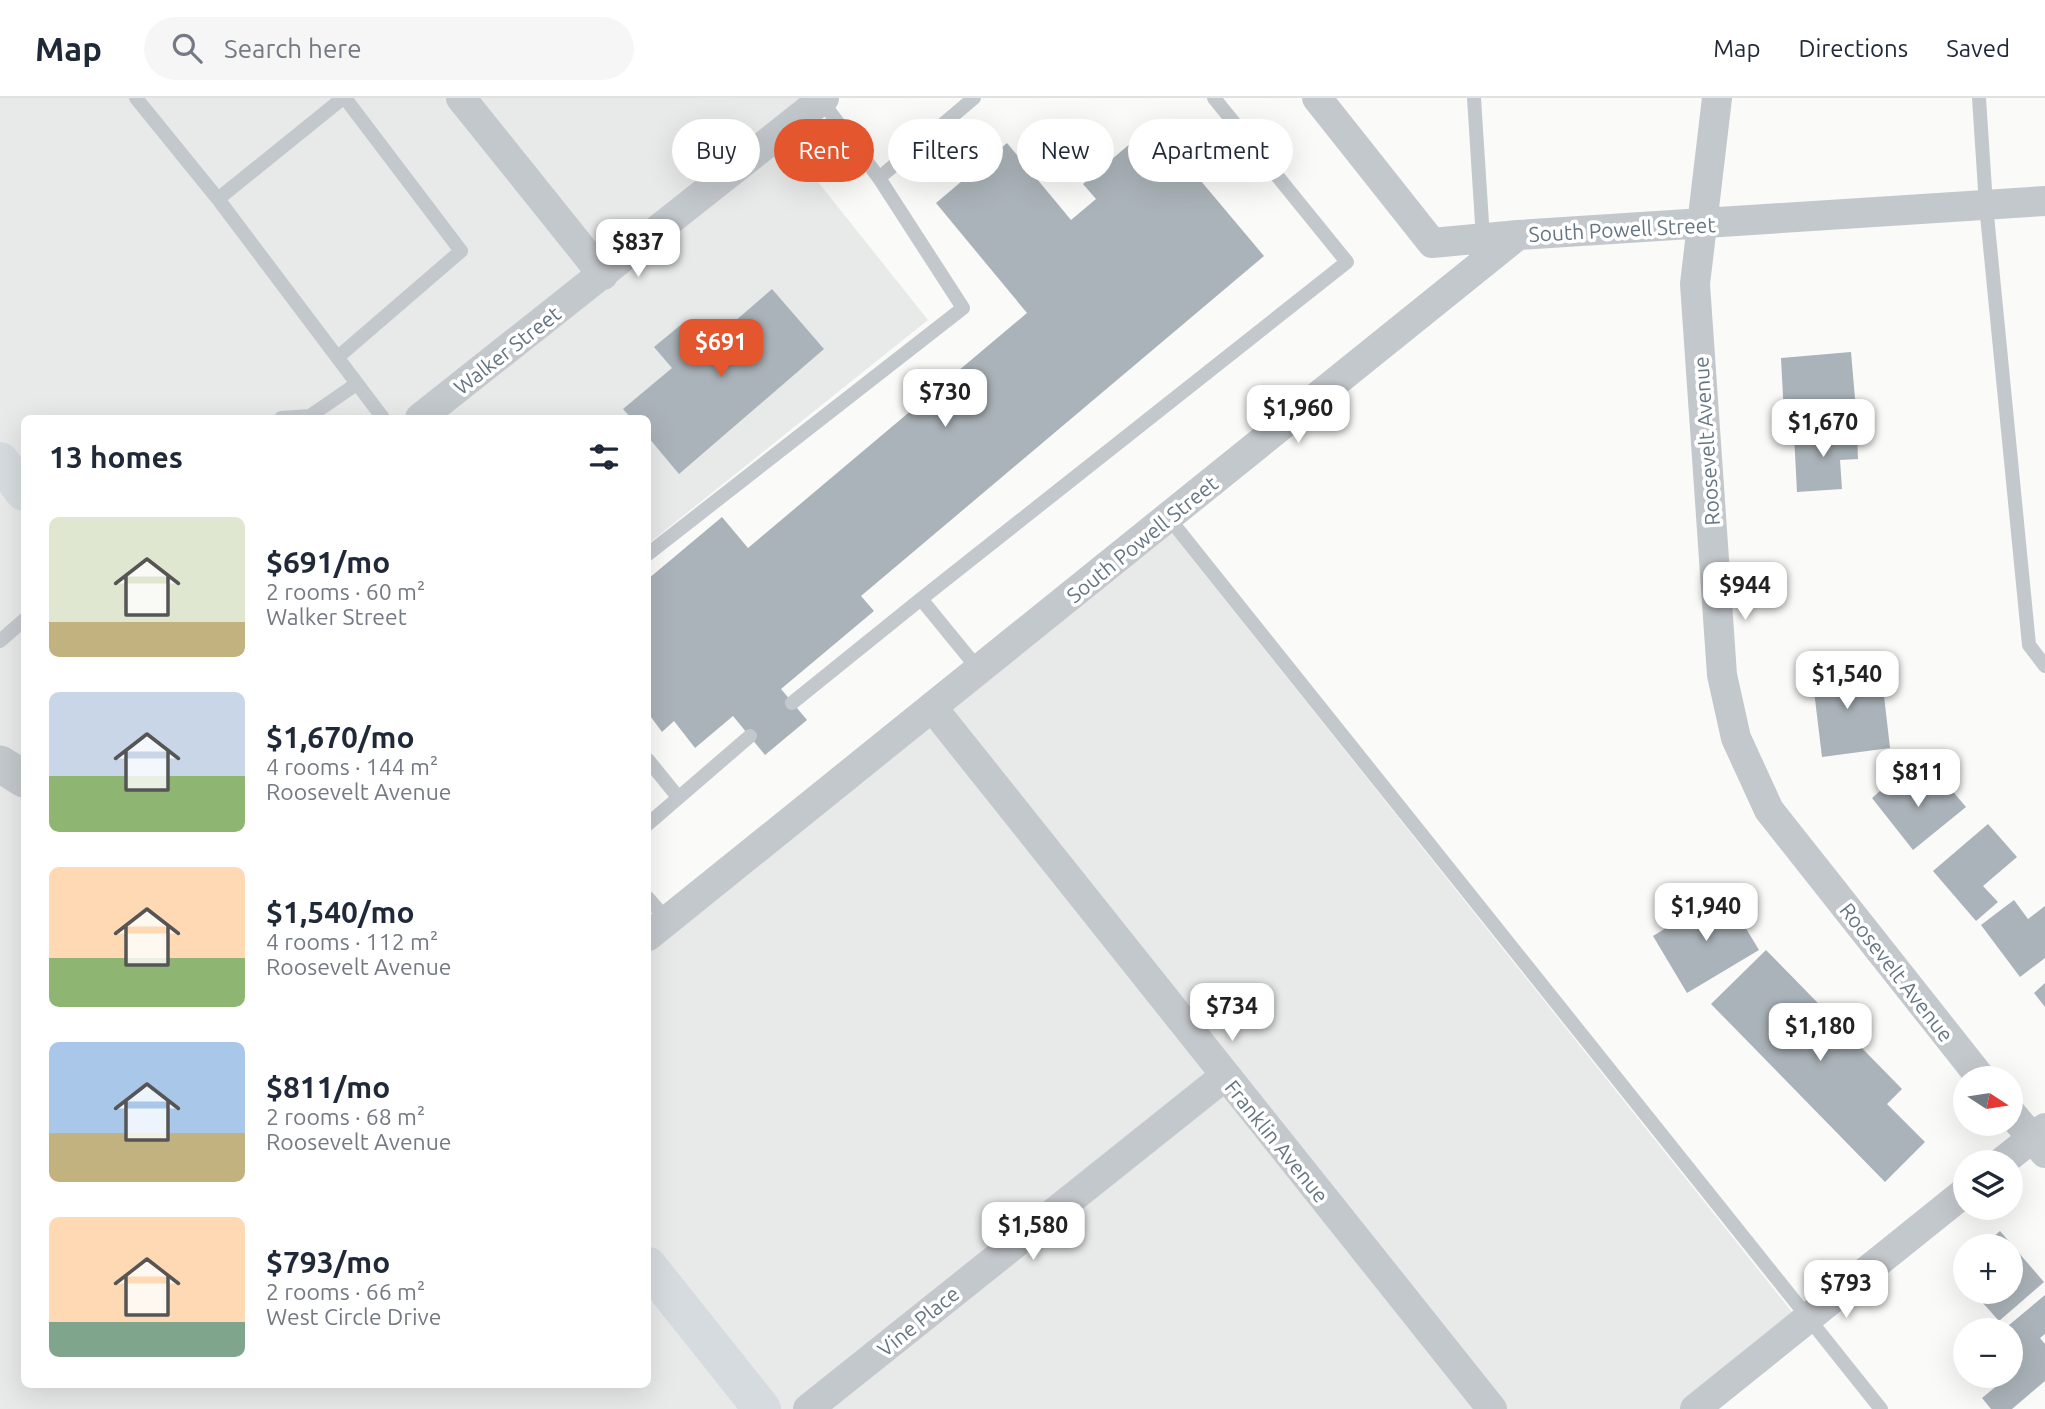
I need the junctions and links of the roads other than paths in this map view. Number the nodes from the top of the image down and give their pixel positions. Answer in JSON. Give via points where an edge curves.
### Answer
{"nodes":[{"id":1,"x":136,"y":98,"type":"edge"},
{"id":2,"x":344,"y":98,"type":"edge"},
{"id":3,"x":461,"y":98,"type":"edge"},
{"id":4,"x":974,"y":98,"type":"edge"},
{"id":5,"x":1214,"y":98,"type":"edge"},
{"id":6,"x":1317,"y":98,"type":"edge"},
{"id":7,"x":1475,"y":98,"type":"edge"},
{"id":8,"x":1717,"y":98,"type":"edge"},
{"id":9,"x":1979,"y":98,"type":"edge"},
{"id":10,"x":822,"y":99,"type":"edge"},
{"id":11,"x":879,"y":178,"type":"junction"},
{"id":12,"x":218,"y":199,"type":"junction"},
{"id":13,"x":2045,"y":201,"type":"edge"},
{"id":14,"x":1986,"y":205,"type":"junction"},
{"id":15,"x":1703,"y":225,"type":"junction"},
{"id":16,"x":1518,"y":235,"type":"junction"},
{"id":17,"x":1483,"y":239,"type":"junction"},
{"id":18,"x":603,"y":275,"type":"junction"},
{"id":19,"x":338,"y":356,"type":"junction"},
{"id":20,"x":355,"y":385,"type":"junction"},
{"id":21,"x":311,"y":415,"type":"edge"},
{"id":22,"x":380,"y":415,"type":"edge"},
{"id":23,"x":423,"y":415,"type":"edge"},
{"id":24,"x":0,"y":461,"type":"edge"},
{"id":25,"x":21,"y":488,"type":"edge"},
{"id":26,"x":1168,"y":517,"type":"junction"},
{"id":27,"x":651,"y":552,"type":"edge"},
{"id":28,"x":921,"y":599,"type":"junction"},
{"id":29,"x":21,"y":623,"type":"edge"},
{"id":30,"x":0,"y":641,"type":"edge"},
{"id":31,"x":2045,"y":666,"type":"edge"},
{"id":32,"x":979,"y":670,"type":"junction"},
{"id":33,"x":792,"y":703,"type":"dead end"},
{"id":34,"x":932,"y":707,"type":"junction"},
{"id":35,"x":750,"y":736,"type":"dead end"},
{"id":36,"x":0,"y":764,"type":"edge"},
{"id":37,"x":651,"y":764,"type":"edge"},
{"id":38,"x":21,"y":777,"type":"edge"},
{"id":39,"x":678,"y":797,"type":"junction"},
{"id":40,"x":651,"y":821,"type":"edge"},
{"id":41,"x":654,"y":918,"type":"edge"},
{"id":42,"x":1972,"y":1066,"type":"edge"},
{"id":43,"x":1225,"y":1076,"type":"junction"},
{"id":44,"x":2023,"y":1124,"type":"edge"},
{"id":45,"x":2041,"y":1140,"type":"edge"},
{"id":46,"x":2023,"y":1150,"type":"edge"},
{"id":47,"x":1953,"y":1202,"type":"edge"},
{"id":48,"x":651,"y":1270,"type":"edge"},
{"id":49,"x":1808,"y":1318,"type":"junction"},
{"id":50,"x":762,"y":1409,"type":"edge"},
{"id":51,"x":808,"y":1409,"type":"edge"},
{"id":52,"x":1492,"y":1409,"type":"edge"},
{"id":53,"x":1695,"y":1409,"type":"edge"},
{"id":54,"x":1881,"y":1409,"type":"edge"}],
"edges":[{"from":1,"to":12,"type":"lane"},
{"from":2,"to":12,"type":"lane"},
{"from":2,"to":19,"type":"lane","via":[[461,250]]},
{"from":3,"to":18,"type":"street"},
{"from":4,"to":11,"type":"lane"},
{"from":5,"to":28,"type":"lane","via":[[1347,262]]},
{"from":6,"to":17,"type":"street","via":[[1432,243]]},
{"from":7,"to":17,"type":"lane"},
{"from":8,"to":15,"type":"street","name":"Roosevelt Avenue"},
{"from":9,"to":14,"type":"lane"},
{"from":10,"to":11,"type":"lane"},
{"from":10,"to":18,"type":"street","name":"Walker Street"},
{"from":11,"to":27,"type":"lane","via":[[963,308]]},
{"from":12,"to":19,"type":"lane"},
{"from":13,"to":14,"type":"street","name":"South Powell Street"},
{"from":14,"to":15,"type":"street","name":"South Powell Street"},
{"from":14,"to":31,"type":"lane","via":[[2029,645]]},
{"from":15,"to":16,"type":"street","name":"South Powell Street"},
{"from":15,"to":42,"type":"street","name":"Roosevelt Avenue","via":[[1696,298],[1722,675],[1736,738],[1769,810]]},
{"from":16,"to":17,"type":"street"},
{"from":16,"to":26,"type":"street","name":"South Powell Street"},
{"from":18,"to":23,"type":"street","name":"Walker Street"},
{"from":19,"to":20,"type":"lane"},
{"from":20,"to":21,"type":"lane"},
{"from":20,"to":22,"type":"lane"},
{"from":24,"to":25,"type":"main road"},
{"from":26,"to":32,"type":"street","name":"South Powell Street"},
{"from":26,"to":49,"type":"lane"},
{"from":28,"to":32,"type":"lane"},
{"from":28,"to":33,"type":"lane"},
{"from":29,"to":30,"type":"lane"},
{"from":32,"to":34,"type":"street","name":"South Powell Street"},
{"from":34,"to":41,"type":"street","name":"South Powell Street"},
{"from":34,"to":43,"type":"street","name":"Franklin Avenue"},
{"from":35,"to":39,"type":"lane"},
{"from":36,"to":38,"type":"street"},
{"from":37,"to":39,"type":"lane"},
{"from":39,"to":40,"type":"lane"},
{"from":43,"to":51,"type":"street","name":"Vine Place"},
{"from":43,"to":52,"type":"street","name":"Franklin Avenue"},
{"from":44,"to":45,"type":"street"},
{"from":45,"to":46,"type":"street"},
{"from":47,"to":49,"type":"street"},
{"from":48,"to":50,"type":"main road"},
{"from":49,"to":53,"type":"street"},
{"from":49,"to":54,"type":"lane"}]}
